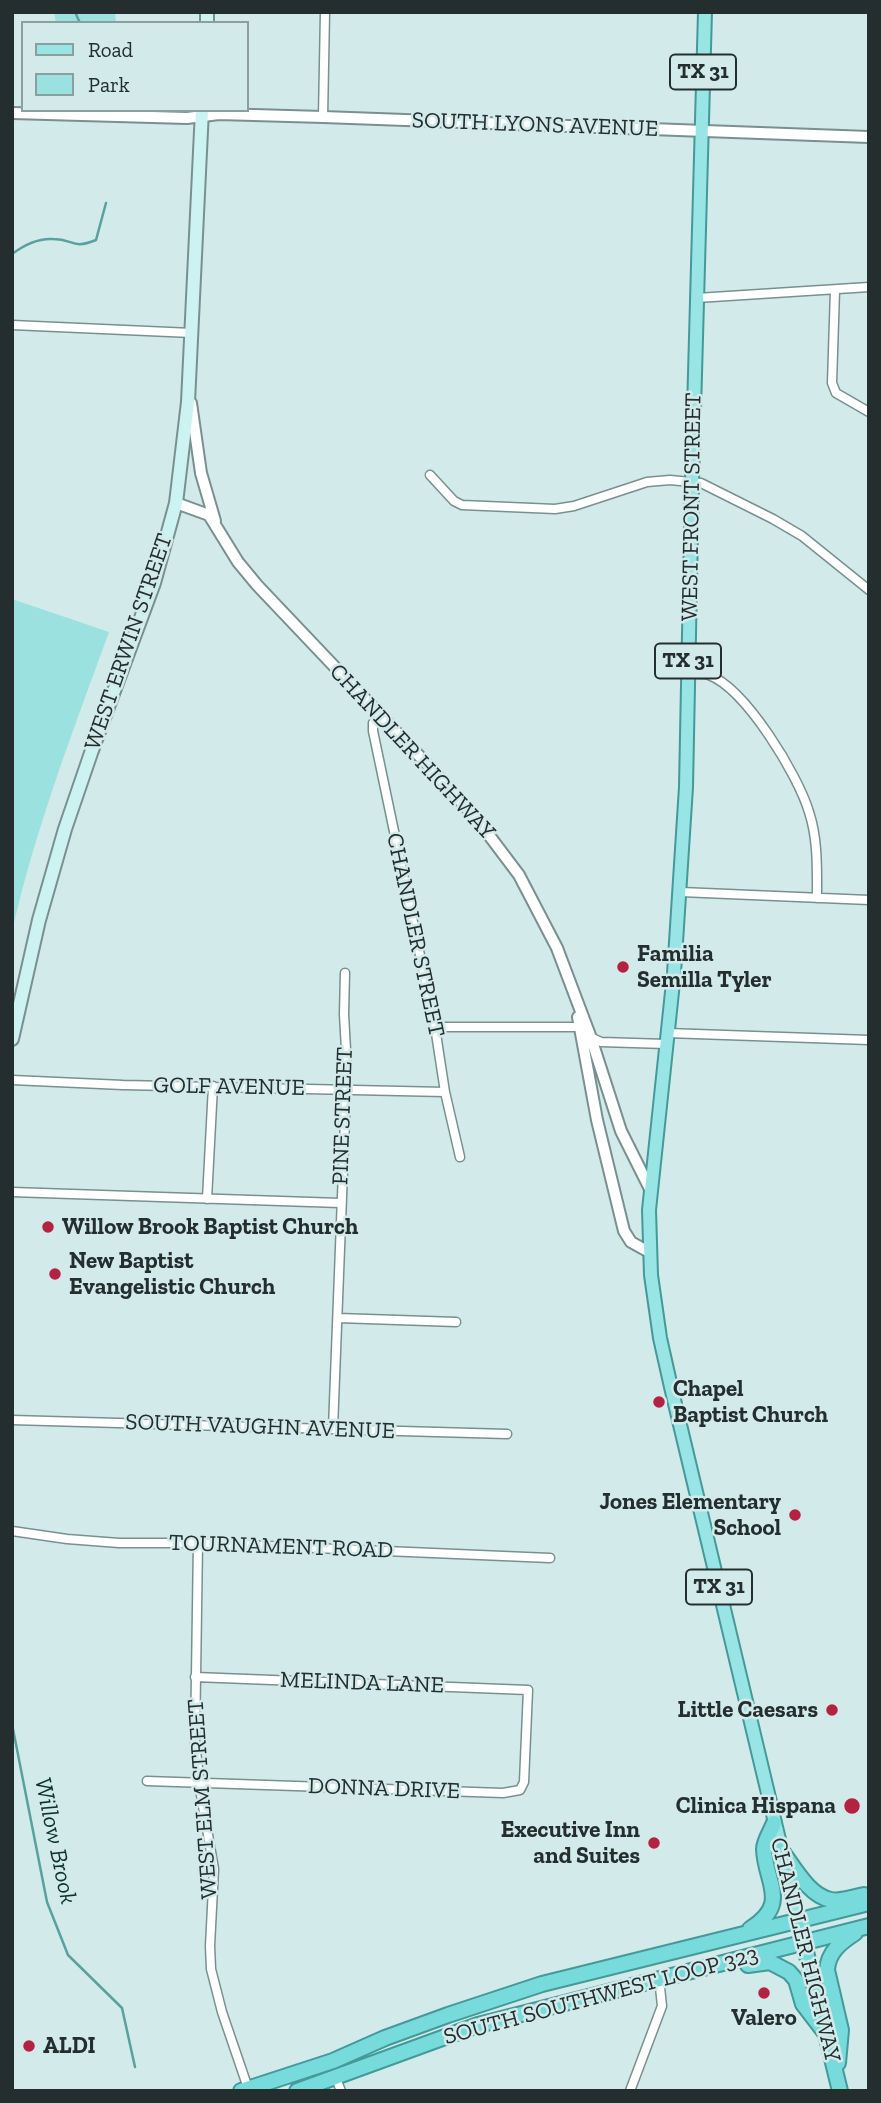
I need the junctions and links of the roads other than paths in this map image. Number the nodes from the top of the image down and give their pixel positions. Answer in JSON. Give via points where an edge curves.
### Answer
{"nodes":[{"id":1,"x":325,"y":12,"type":"edge"},
{"id":2,"x":705,"y":12,"type":"edge"},
{"id":3,"x":12,"y":113,"type":"edge"},
{"id":4,"x":202,"y":114,"type":"edge"},
{"id":5,"x":323,"y":117,"type":"junction"},
{"id":6,"x":701,"y":132,"type":"junction"},
{"id":7,"x":869,"y":137,"type":"edge"},
{"id":8,"x":869,"y":287,"type":"edge"},
{"id":9,"x":835,"y":290,"type":"junction"},
{"id":10,"x":697,"y":298,"type":"junction"},
{"id":11,"x":12,"y":325,"type":"edge"},
{"id":12,"x":192,"y":333,"type":"junction"},
{"id":13,"x":189,"y":388,"type":"junction"},
{"id":14,"x":869,"y":412,"type":"edge"},
{"id":15,"x":430,"y":475,"type":"dead end"},
{"id":16,"x":692,"y":482,"type":"junction"},
{"id":17,"x":176,"y":503,"type":"junction"},
{"id":18,"x":216,"y":523,"type":"junction"},
{"id":19,"x":869,"y":590,"type":"edge"},
{"id":20,"x":688,"y":674,"type":"junction"},
{"id":21,"x":379,"y":714,"type":"junction"},
{"id":22,"x":681,"y":892,"type":"junction"},
{"id":23,"x":817,"y":898,"type":"junction"},
{"id":24,"x":869,"y":900,"type":"edge"},
{"id":25,"x":345,"y":973,"type":"dead end"},
{"id":26,"x":435,"y":1027,"type":"junction"},
{"id":27,"x":586,"y":1031,"type":"junction"},
{"id":28,"x":666,"y":1038,"type":"junction"},
{"id":29,"x":12,"y":1039,"type":"edge"},
{"id":30,"x":869,"y":1040,"type":"edge"},
{"id":31,"x":12,"y":1080,"type":"edge"},
{"id":32,"x":213,"y":1086,"type":"junction"},
{"id":33,"x":346,"y":1089,"type":"junction"},
{"id":34,"x":445,"y":1092,"type":"junction"},
{"id":35,"x":460,"y":1157,"type":"dead end"},
{"id":36,"x":650,"y":1189,"type":"junction"},
{"id":37,"x":12,"y":1192,"type":"edge"},
{"id":38,"x":207,"y":1199,"type":"junction"},
{"id":39,"x":340,"y":1203,"type":"junction"},
{"id":40,"x":649,"y":1252,"type":"junction"},
{"id":41,"x":338,"y":1318,"type":"junction"},
{"id":42,"x":456,"y":1322,"type":"dead end"},
{"id":43,"x":12,"y":1420,"type":"edge"},
{"id":44,"x":333,"y":1428,"type":"junction"},
{"id":45,"x":507,"y":1434,"type":"dead end"},
{"id":46,"x":12,"y":1531,"type":"edge"},
{"id":47,"x":198,"y":1543,"type":"junction"},
{"id":48,"x":550,"y":1558,"type":"dead end"},
{"id":49,"x":195,"y":1677,"type":"junction"},
{"id":50,"x":528,"y":1690,"type":"joint"},
{"id":51,"x":147,"y":1781,"type":"dead end"},
{"id":52,"x":200,"y":1782,"type":"junction"},
{"id":53,"x":774,"y":1823,"type":"junction"},
{"id":54,"x":781,"y":1850,"type":"junction"},
{"id":55,"x":869,"y":1894,"type":"edge"},
{"id":56,"x":869,"y":1903,"type":"edge"},
{"id":57,"x":798,"y":1919,"type":"junction"},
{"id":58,"x":867,"y":1927,"type":"edge"},
{"id":59,"x":743,"y":1933,"type":"junction"},
{"id":60,"x":804,"y":1941,"type":"junction"},
{"id":61,"x":662,"y":1978,"type":"junction"},
{"id":62,"x":826,"y":2034,"type":"junction"},
{"id":63,"x":836,"y":2075,"type":"junction"},
{"id":64,"x":335,"y":2076,"type":"junction"},
{"id":65,"x":246,"y":2090,"type":"edge"},
{"id":66,"x":297,"y":2091,"type":"edge"},
{"id":67,"x":341,"y":2091,"type":"edge"},
{"id":68,"x":630,"y":2091,"type":"edge"},
{"id":69,"x":840,"y":2091,"type":"edge"}],
"edges":[{"from":1,"to":5,"type":"street"},
{"from":2,"to":6,"type":"main road","name":"WEST FRONT STREET","number":"TX 31"},
{"from":3,"to":4,"type":"street","name":"SOUTH LYONS AVENUE"},
{"from":4,"to":5,"type":"street","name":"SOUTH LYONS AVENUE"},
{"from":4,"to":12,"type":"main road","name":"WEST ERWIN STREET"},
{"from":5,"to":6,"type":"street","name":"SOUTH LYONS AVENUE"},
{"from":6,"to":7,"type":"street","name":"SOUTH LYONS AVENUE"},
{"from":6,"to":10,"type":"main road","name":"WEST FRONT STREET","number":"TX 31"},
{"from":8,"to":9,"type":"street"},
{"from":9,"to":10,"type":"street"},
{"from":9,"to":14,"type":"street","via":[[832,383],[836,393]]},
{"from":10,"to":16,"type":"main road","name":"WEST FRONT STREET","number":"TX 31"},
{"from":11,"to":12,"type":"street"},
{"from":12,"to":13,"type":"main road","name":"WEST ERWIN STREET"},
{"from":13,"to":17,"type":"main road","name":"WEST ERWIN STREET"},
{"from":13,"to":18,"type":"street","name":"CHANDLER HIGHWAY","via":[[198,460]]},
{"from":15,"to":16,"type":"street","via":[[462,505],[534,509],[574,506],[647,482]]},
{"from":16,"to":19,"type":"street","via":[[780,523]]},
{"from":16,"to":20,"type":"main road","name":"WEST FRONT STREET","number":"TX 31"},
{"from":17,"to":18,"type":"street","via":[[204,511]]},
{"from":17,"to":29,"type":"main road","name":"WEST ERWIN STREET","via":[[154,583],[67,822]]},
{"from":18,"to":21,"type":"street","name":"CHANDLER HIGHWAY","via":[[257,585]]},
{"from":20,"to":22,"type":"main road","name":"WEST FRONT STREET","number":"TX 31"},
{"from":20,"to":23,"type":"street","via":[[708,675],[733,694],[788,764],[810,813]]},
{"from":21,"to":26,"type":"street","name":"CHANDLER STREET","via":[[373,731]]},
{"from":21,"to":27,"type":"street","name":"CHANDLER HIGHWAY","via":[[476,818],[512,865],[549,931]]},
{"from":22,"to":23,"type":"street"},
{"from":22,"to":28,"type":"main road","name":"WEST FRONT STREET","number":"TX 31"},
{"from":23,"to":24,"type":"street"},
{"from":25,"to":33,"type":"street","name":"PINE STREET"},
{"from":26,"to":27,"type":"street"},
{"from":26,"to":34,"type":"street","name":"CHANDLER STREET"},
{"from":27,"to":28,"type":"street","via":[[601,1042]]},
{"from":27,"to":36,"type":"street","name":"CHANDLER HIGHWAY","via":[[621,1131]]},
{"from":27,"to":40,"type":"street","name":"CHANDLER HIGHWAY","via":[[597,1120],[624,1231],[631,1242]]},
{"from":28,"to":30,"type":"street"},
{"from":28,"to":36,"type":"main road","name":"WEST FRONT STREET","number":"TX 31"},
{"from":31,"to":32,"type":"street","name":"GOLF AVENUE"},
{"from":32,"to":33,"type":"street","name":"GOLF AVENUE"},
{"from":32,"to":38,"type":"street"},
{"from":33,"to":34,"type":"street","name":"GOLF AVENUE"},
{"from":33,"to":39,"type":"street","name":"PINE STREET"},
{"from":34,"to":35,"type":"street","name":"CHANDLER STREET"},
{"from":36,"to":40,"type":"main road","name":"WEST FRONT STREET","number":"TX 31"},
{"from":37,"to":38,"type":"street"},
{"from":38,"to":39,"type":"street"},
{"from":39,"to":41,"type":"street","name":"PINE STREET"},
{"from":40,"to":53,"type":"main road","name":"CHANDLER HIGHWAY","number":"TX 31","via":[[664,1356]]},
{"from":41,"to":42,"type":"street"},
{"from":41,"to":44,"type":"street","name":"PINE STREET"},
{"from":43,"to":44,"type":"street","name":"SOUTH VAUGHN AVENUE"},
{"from":44,"to":45,"type":"street","name":"SOUTH VAUGHN AVENUE"},
{"from":46,"to":47,"type":"street","name":"TOURNAMENT ROAD","via":[[119,1543]]},
{"from":47,"to":48,"type":"street","name":"TOURNAMENT ROAD"},
{"from":47,"to":49,"type":"street","name":"WEST ELM STREET"},
{"from":49,"to":50,"type":"street","name":"MELINDA LANE"},
{"from":49,"to":52,"type":"street","name":"WEST ELM STREET"},
{"from":50,"to":52,"type":"street","name":"DONNA DRIVE","via":[[526,1774],[520,1790],[510,1793]]},
{"from":51,"to":52,"type":"street","name":"DONNA DRIVE"},
{"from":52,"to":65,"type":"street","name":"WEST ELM STREET","via":[[214,1869],[211,1969]]},
{"from":53,"to":54,"type":"main road","name":"CHANDLER HIGHWAY","number":"TX 31"},
{"from":53,"to":59,"type":"highway","via":[[764,1847],[774,1898],[764,1917]]},
{"from":54,"to":55,"type":"highway","via":[[823,1897],[837,1900]]},
{"from":54,"to":57,"type":"main road","name":"CHANDLER HIGHWAY","number":"TX 31"},
{"from":56,"to":57,"type":"highway","name":"SOUTH SOUTHWEST LOOP 323"},
{"from":57,"to":59,"type":"highway","name":"SOUTH SOUTHWEST LOOP 323"},
{"from":57,"to":60,"type":"highway","name":"CHANDLER HIGHWAY","number":"TX 31"},
{"from":58,"to":60,"type":"highway","name":"SOUTH SOUTHWEST LOOP 323"},
{"from":58,"to":63,"type":"highway","via":[[840,1943],[828,1963],[841,2030]]},
{"from":59,"to":65,"type":"highway","name":"SOUTH SOUTHWEST LOOP 323","via":[[502,1996]]},
{"from":60,"to":61,"type":"highway","name":"SOUTH SOUTHWEST LOOP 323"},
{"from":60,"to":62,"type":"highway","name":"CHANDLER HIGHWAY","number":"TX 31"},
{"from":61,"to":62,"type":"highway","via":[[692,1978],[759,1962],[775,1963],[793,1976],[803,2004]]},
{"from":61,"to":64,"type":"highway","name":"SOUTH SOUTHWEST LOOP 323","via":[[478,2025]]},
{"from":61,"to":68,"type":"street","via":[[662,2007]]},
{"from":62,"to":63,"type":"highway","name":"CHANDLER HIGHWAY","number":"TX 31"},
{"from":63,"to":69,"type":"highway","name":"CHANDLER HIGHWAY","number":"TX 31"},
{"from":64,"to":66,"type":"highway","name":"SOUTH SOUTHWEST LOOP 323"},
{"from":64,"to":67,"type":"street"}]}
